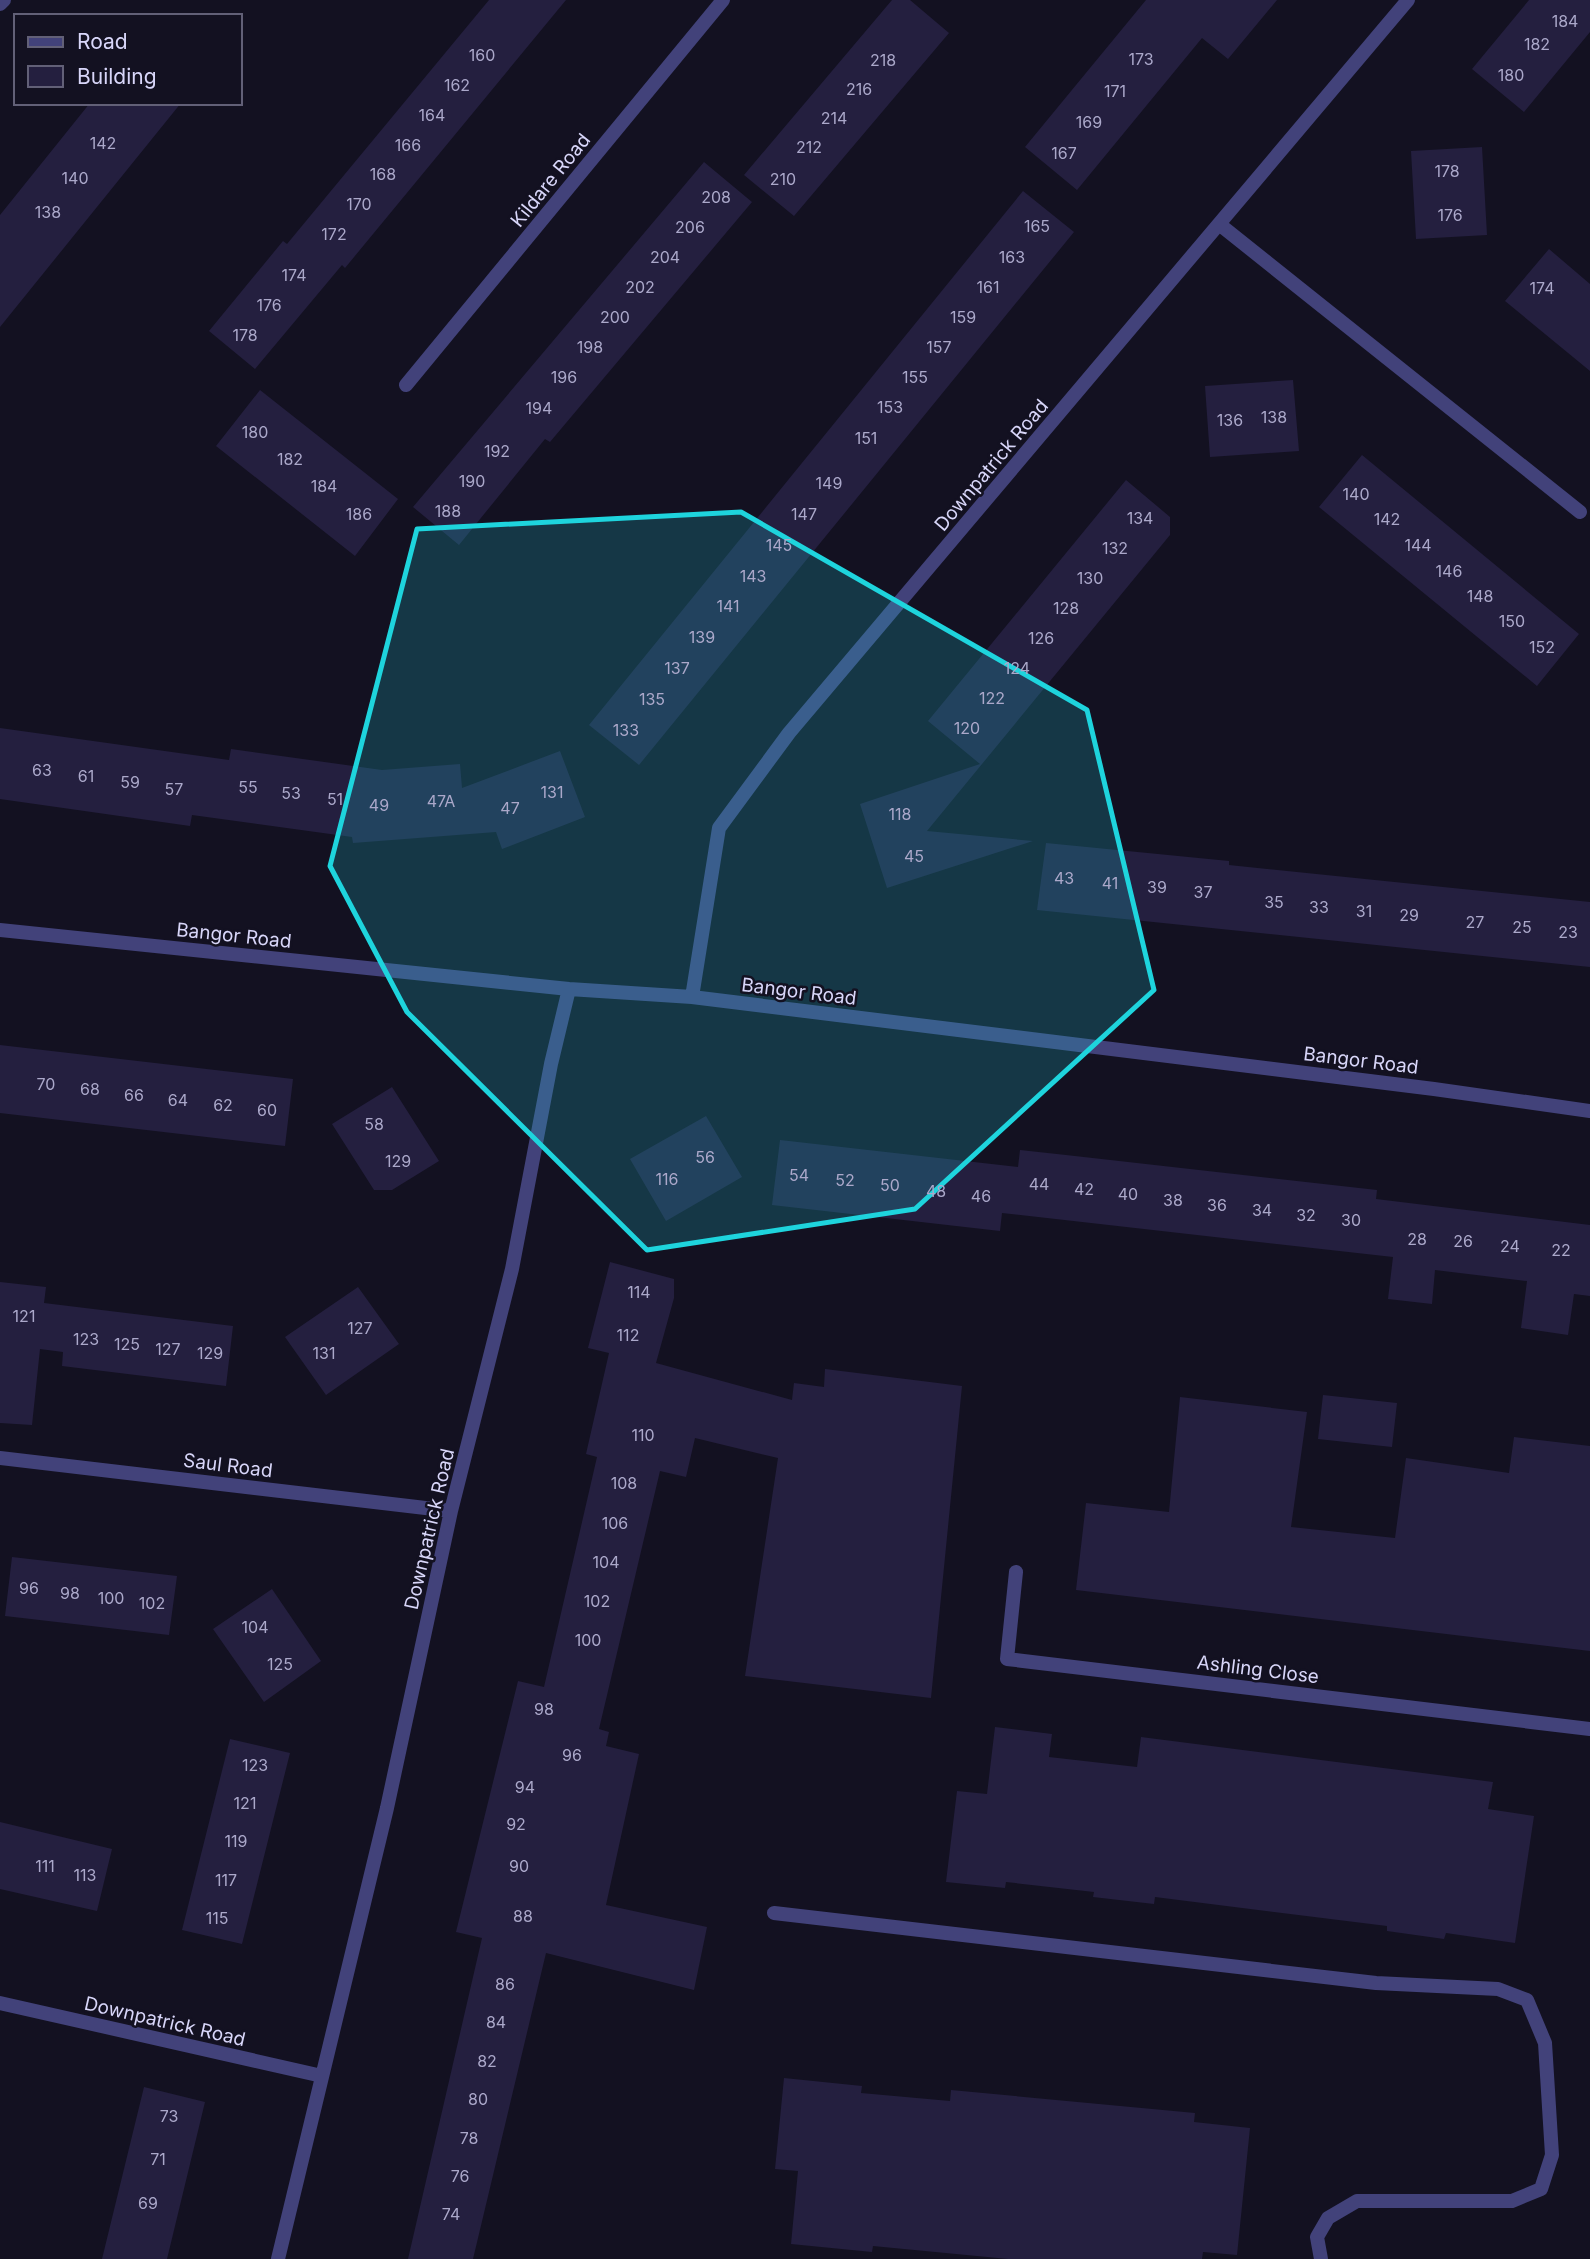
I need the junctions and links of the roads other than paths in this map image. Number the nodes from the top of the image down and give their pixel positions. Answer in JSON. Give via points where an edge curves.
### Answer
{"nodes":[{"id":1,"x":4,"y":0,"type":"edge"},
{"id":2,"x":723,"y":0,"type":"edge"},
{"id":3,"x":1408,"y":0,"type":"edge"},
{"id":4,"x":0,"y":4,"type":"edge"},
{"id":5,"x":1219,"y":225,"type":"junction"},
{"id":6,"x":406,"y":385,"type":"dead end"},
{"id":7,"x":1580,"y":512,"type":"dead end"},
{"id":8,"x":0,"y":930,"type":"edge"},
{"id":9,"x":569,"y":989,"type":"junction"},
{"id":10,"x":692,"y":997,"type":"junction"},
{"id":11,"x":1590,"y":1111,"type":"edge"},
{"id":12,"x":0,"y":1458,"type":"edge"},
{"id":13,"x":451,"y":1511,"type":"junction"},
{"id":14,"x":1016,"y":1572,"type":"dead end"},
{"id":15,"x":1590,"y":1729,"type":"edge"},
{"id":16,"x":774,"y":1913,"type":"dead end"},
{"id":17,"x":0,"y":2003,"type":"edge"},
{"id":18,"x":322,"y":2076,"type":"junction"},
{"id":19,"x":278,"y":2259,"type":"edge"},
{"id":20,"x":1321,"y":2259,"type":"edge"}],
"edges":[{"from":1,"to":4,"type":"street"},
{"from":2,"to":6,"type":"street","name":"Kildare Road"},
{"from":3,"to":5,"type":"street","name":"Downpatrick Road"},
{"from":5,"to":7,"type":"street"},
{"from":5,"to":10,"type":"street","name":"Downpatrick Road","via":[[789,733],[719,828]]},
{"from":8,"to":9,"type":"street","name":"Bangor Road"},
{"from":9,"to":10,"type":"street","name":"Bangor Road"},
{"from":9,"to":13,"type":"street","name":"Downpatrick Road","via":[[512,1269]]},
{"from":10,"to":11,"type":"street","name":"Bangor Road"},
{"from":12,"to":13,"type":"street","name":"Saul Road"},
{"from":13,"to":18,"type":"street","name":"Downpatrick Road","via":[[387,1808]]},
{"from":14,"to":15,"type":"street","name":"Ashling Close","via":[[1007,1658]]},
{"from":16,"to":20,"type":"street","via":[[1376,1983],[1498,1989],[1527,2000],[1545,2043],[1552,2155],[1541,2189],[1512,2202],[1357,2201],[1328,2218],[1317,2237]]},
{"from":17,"to":18,"type":"street","name":"Downpatrick Road"},
{"from":18,"to":19,"type":"street","name":"Downpatrick Road"}]}
